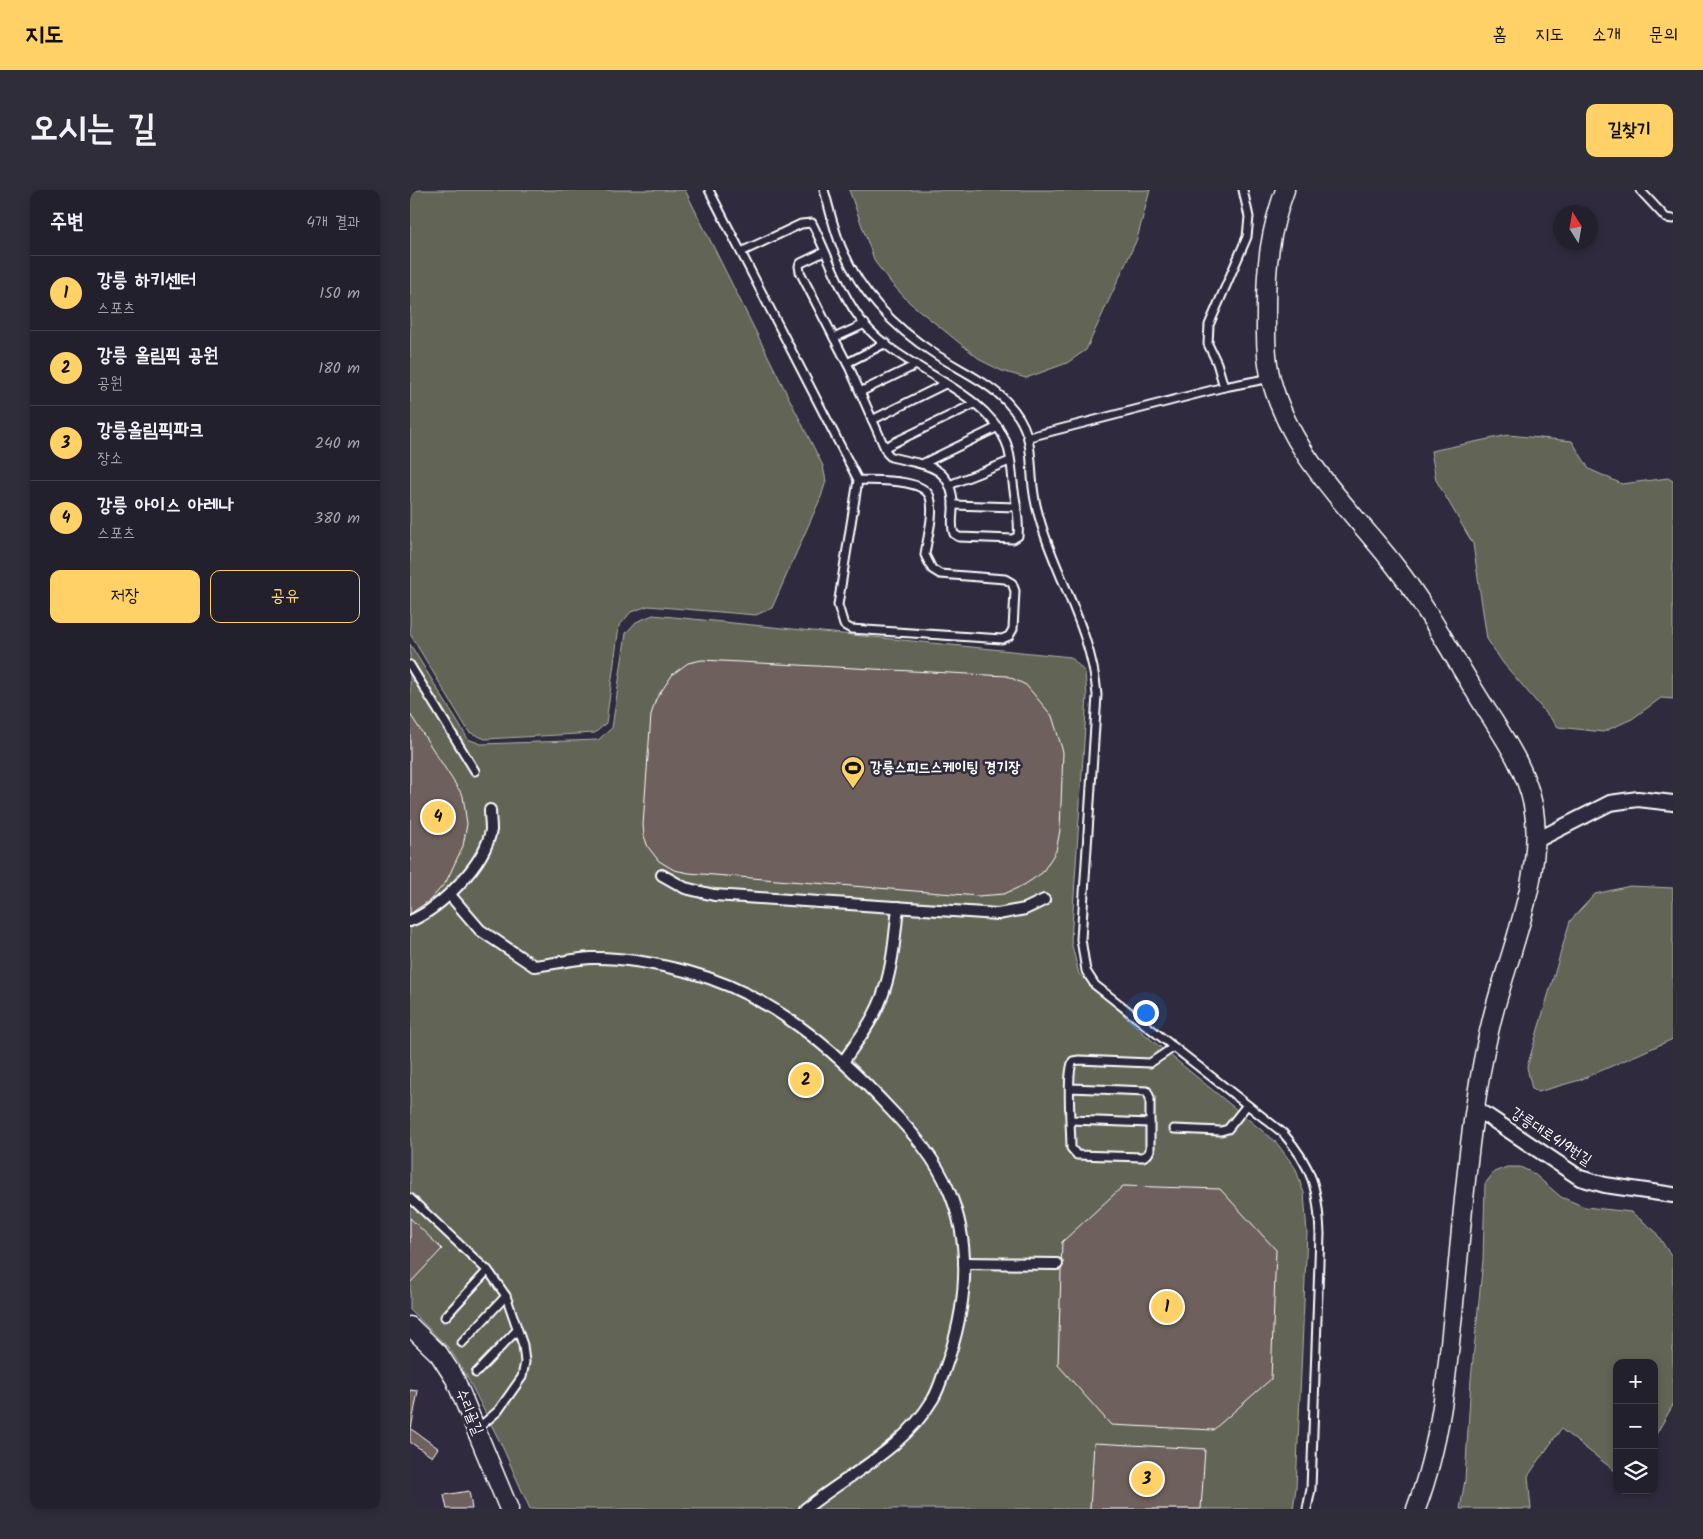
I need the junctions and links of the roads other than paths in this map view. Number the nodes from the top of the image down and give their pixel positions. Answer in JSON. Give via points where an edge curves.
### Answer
{"nodes":[{"id":1,"x":709,"y":190,"type":"edge"},
{"id":2,"x":824,"y":190,"type":"edge"},
{"id":3,"x":1243,"y":190,"type":"edge"},
{"id":4,"x":1285,"y":190,"type":"edge"},
{"id":5,"x":1640,"y":190,"type":"edge"},
{"id":6,"x":1673,"y":219,"type":"edge"},
{"id":7,"x":741,"y":252,"type":"junction"},
{"id":8,"x":824,"y":252,"type":"junction"},
{"id":9,"x":865,"y":324,"type":"junction"},
{"id":10,"x":834,"y":338,"type":"junction"},
{"id":11,"x":886,"y":343,"type":"junction"},
{"id":12,"x":847,"y":363,"type":"junction"},
{"id":13,"x":916,"y":365,"type":"junction"},
{"id":14,"x":1271,"y":378,"type":"junction"},
{"id":15,"x":944,"y":384,"type":"junction"},
{"id":16,"x":1224,"y":387,"type":"junction"},
{"id":17,"x":860,"y":392,"type":"junction"},
{"id":18,"x":974,"y":404,"type":"junction"},
{"id":19,"x":872,"y":420,"type":"junction"},
{"id":20,"x":998,"y":427,"type":"junction"},
{"id":21,"x":1029,"y":437,"type":"junction"},
{"id":22,"x":884,"y":447,"type":"junction"},
{"id":23,"x":1010,"y":461,"type":"junction"},
{"id":24,"x":922,"y":464,"type":"junction"},
{"id":25,"x":858,"y":480,"type":"junction"},
{"id":26,"x":949,"y":485,"type":"junction"},
{"id":27,"x":953,"y":505,"type":"junction"},
{"id":28,"x":1016,"y":507,"type":"junction"},
{"id":29,"x":410,"y":665,"type":"edge"},
{"id":30,"x":476,"y":771,"type":"dead end"},
{"id":31,"x":1673,"y":802,"type":"edge"},
{"id":32,"x":490,"y":810,"type":"dead end"},
{"id":33,"x":1535,"y":841,"type":"junction"},
{"id":34,"x":662,"y":875,"type":"dead end"},
{"id":35,"x":450,"y":895,"type":"junction"},
{"id":36,"x":1044,"y":900,"type":"dead end"},
{"id":37,"x":898,"y":907,"type":"junction"},
{"id":38,"x":410,"y":921,"type":"edge"},
{"id":39,"x":1174,"y":1047,"type":"junction"},
{"id":40,"x":843,"y":1062,"type":"junction"},
{"id":41,"x":1070,"y":1088,"type":"junction"},
{"id":42,"x":1247,"y":1105,"type":"junction"},
{"id":43,"x":1474,"y":1109,"type":"junction"},
{"id":44,"x":1071,"y":1120,"type":"junction"},
{"id":45,"x":1150,"y":1123,"type":"junction"},
{"id":46,"x":1174,"y":1130,"type":"dead end"},
{"id":47,"x":1673,"y":1195,"type":"edge"},
{"id":48,"x":410,"y":1198,"type":"edge"},
{"id":49,"x":964,"y":1263,"type":"junction"},
{"id":50,"x":1057,"y":1264,"type":"dead end"},
{"id":51,"x":488,"y":1270,"type":"junction"},
{"id":52,"x":506,"y":1296,"type":"junction"},
{"id":53,"x":445,"y":1317,"type":"dead end"},
{"id":54,"x":410,"y":1326,"type":"edge"},
{"id":55,"x":518,"y":1330,"type":"junction"},
{"id":56,"x":462,"y":1343,"type":"dead end"},
{"id":57,"x":476,"y":1372,"type":"dead end"},
{"id":58,"x":476,"y":1429,"type":"junction"},
{"id":59,"x":509,"y":1509,"type":"edge"},
{"id":60,"x":805,"y":1509,"type":"edge"},
{"id":61,"x":1307,"y":1509,"type":"edge"},
{"id":62,"x":1416,"y":1509,"type":"edge"}],
"edges":[{"from":1,"to":7,"type":"lane"},
{"from":2,"to":21,"type":"lane","via":[[842,250],[854,275],[873,301],[893,324],[919,344],[993,389],[1021,419]]},
{"from":3,"to":16,"type":"lane","via":[[1249,217],[1247,237],[1209,325],[1208,344]]},
{"from":4,"to":14,"type":"street","via":[[1273,225],[1267,259],[1266,351]]},
{"from":5,"to":6,"type":"lane","via":[[1666,218]]},
{"from":7,"to":8,"type":"lane","via":[[806,222],[812,223]]},
{"from":7,"to":25,"type":"lane"},
{"from":8,"to":9,"type":"lane","via":[[848,300]]},
{"from":8,"to":10,"type":"lane","via":[[798,266]]},
{"from":9,"to":10,"type":"lane"},
{"from":9,"to":11,"type":"lane"},
{"from":10,"to":12,"type":"lane"},
{"from":11,"to":12,"type":"lane"},
{"from":11,"to":13,"type":"lane"},
{"from":12,"to":17,"type":"lane"},
{"from":13,"to":15,"type":"lane"},
{"from":13,"to":17,"type":"lane"},
{"from":14,"to":16,"type":"lane"},
{"from":14,"to":33,"type":"street","via":[[1283,414],[1302,449],[1414,591],[1520,765],[1532,802]]},
{"from":15,"to":18,"type":"lane"},
{"from":15,"to":19,"type":"lane"},
{"from":16,"to":21,"type":"lane"},
{"from":17,"to":19,"type":"lane"},
{"from":18,"to":20,"type":"lane"},
{"from":18,"to":22,"type":"lane"},
{"from":19,"to":22,"type":"lane"},
{"from":20,"to":23,"type":"lane","via":[[1007,444]]},
{"from":20,"to":24,"type":"lane"},
{"from":21,"to":39,"type":"lane","via":[[1032,483],[1042,526],[1086,639],[1095,671],[1082,956],[1095,985]]},
{"from":22,"to":24,"type":"lane","via":[[891,457]]},
{"from":23,"to":26,"type":"lane"},
{"from":23,"to":28,"type":"lane"},
{"from":24,"to":26,"type":"lane","via":[[942,473]]},
{"from":25,"to":25,"type":"lane","via":[[838,605],[844,625],[851,629],[1002,639],[1009,636],[1013,629],[1015,591],[1012,583],[1005,579],[940,574],[927,563],[925,555],[931,508],[925,489],[916,484]]},
{"from":26,"to":27,"type":"lane"},
{"from":27,"to":28,"type":"lane"},
{"from":27,"to":28,"type":"lane","via":[[952,529],[959,537],[1013,539],[1018,536]]},
{"from":29,"to":30,"type":"lane"},
{"from":31,"to":33,"type":"street","via":[[1638,799],[1610,803]]},
{"from":32,"to":35,"type":"street","via":[[490,830],[476,864]]},
{"from":33,"to":43,"type":"street","via":[[1520,923],[1492,1019]]},
{"from":34,"to":37,"type":"street","via":[[685,888],[714,895]]},
{"from":35,"to":38,"type":"street"},
{"from":35,"to":40,"type":"street","via":[[480,930],[534,966],[592,958],[654,964],[691,972],[742,991],[788,1018]]},
{"from":36,"to":37,"type":"street","via":[[1025,909],[998,914]]},
{"from":37,"to":40,"type":"street","via":[[894,951],[884,992],[867,1027]]},
{"from":39,"to":41,"type":"lane","via":[[1150,1063],[1074,1061],[1070,1067]]},
{"from":39,"to":42,"type":"lane"},
{"from":40,"to":49,"type":"street","via":[[860,1076],[933,1160],[949,1191],[960,1224]]},
{"from":41,"to":44,"type":"lane"},
{"from":41,"to":45,"type":"lane","via":[[1147,1091]]},
{"from":42,"to":46,"type":"lane","via":[[1228,1129]]},
{"from":42,"to":61,"type":"lane","via":[[1294,1145],[1313,1178],[1319,1206],[1311,1489]]},
{"from":43,"to":47,"type":"street","name":"강릉대로419번길","via":[[1580,1178]]},
{"from":43,"to":62,"type":"street","via":[[1442,1412]]},
{"from":44,"to":45,"type":"lane"},
{"from":44,"to":45,"type":"lane","via":[[1071,1148],[1077,1155],[1148,1154]]},
{"from":48,"to":51,"type":"lane"},
{"from":49,"to":50,"type":"street"},
{"from":49,"to":60,"type":"street","via":[[962,1307],[951,1350],[921,1417],[872,1463]]},
{"from":51,"to":52,"type":"lane"},
{"from":51,"to":53,"type":"lane"},
{"from":52,"to":55,"type":"lane"},
{"from":52,"to":56,"type":"lane"},
{"from":54,"to":58,"type":"street","name":"수리골길","via":[[439,1354],[455,1379]]},
{"from":55,"to":57,"type":"lane"},
{"from":55,"to":58,"type":"lane","via":[[525,1362],[522,1377],[498,1411]]},
{"from":58,"to":59,"type":"street","name":"수리골길"}]}
